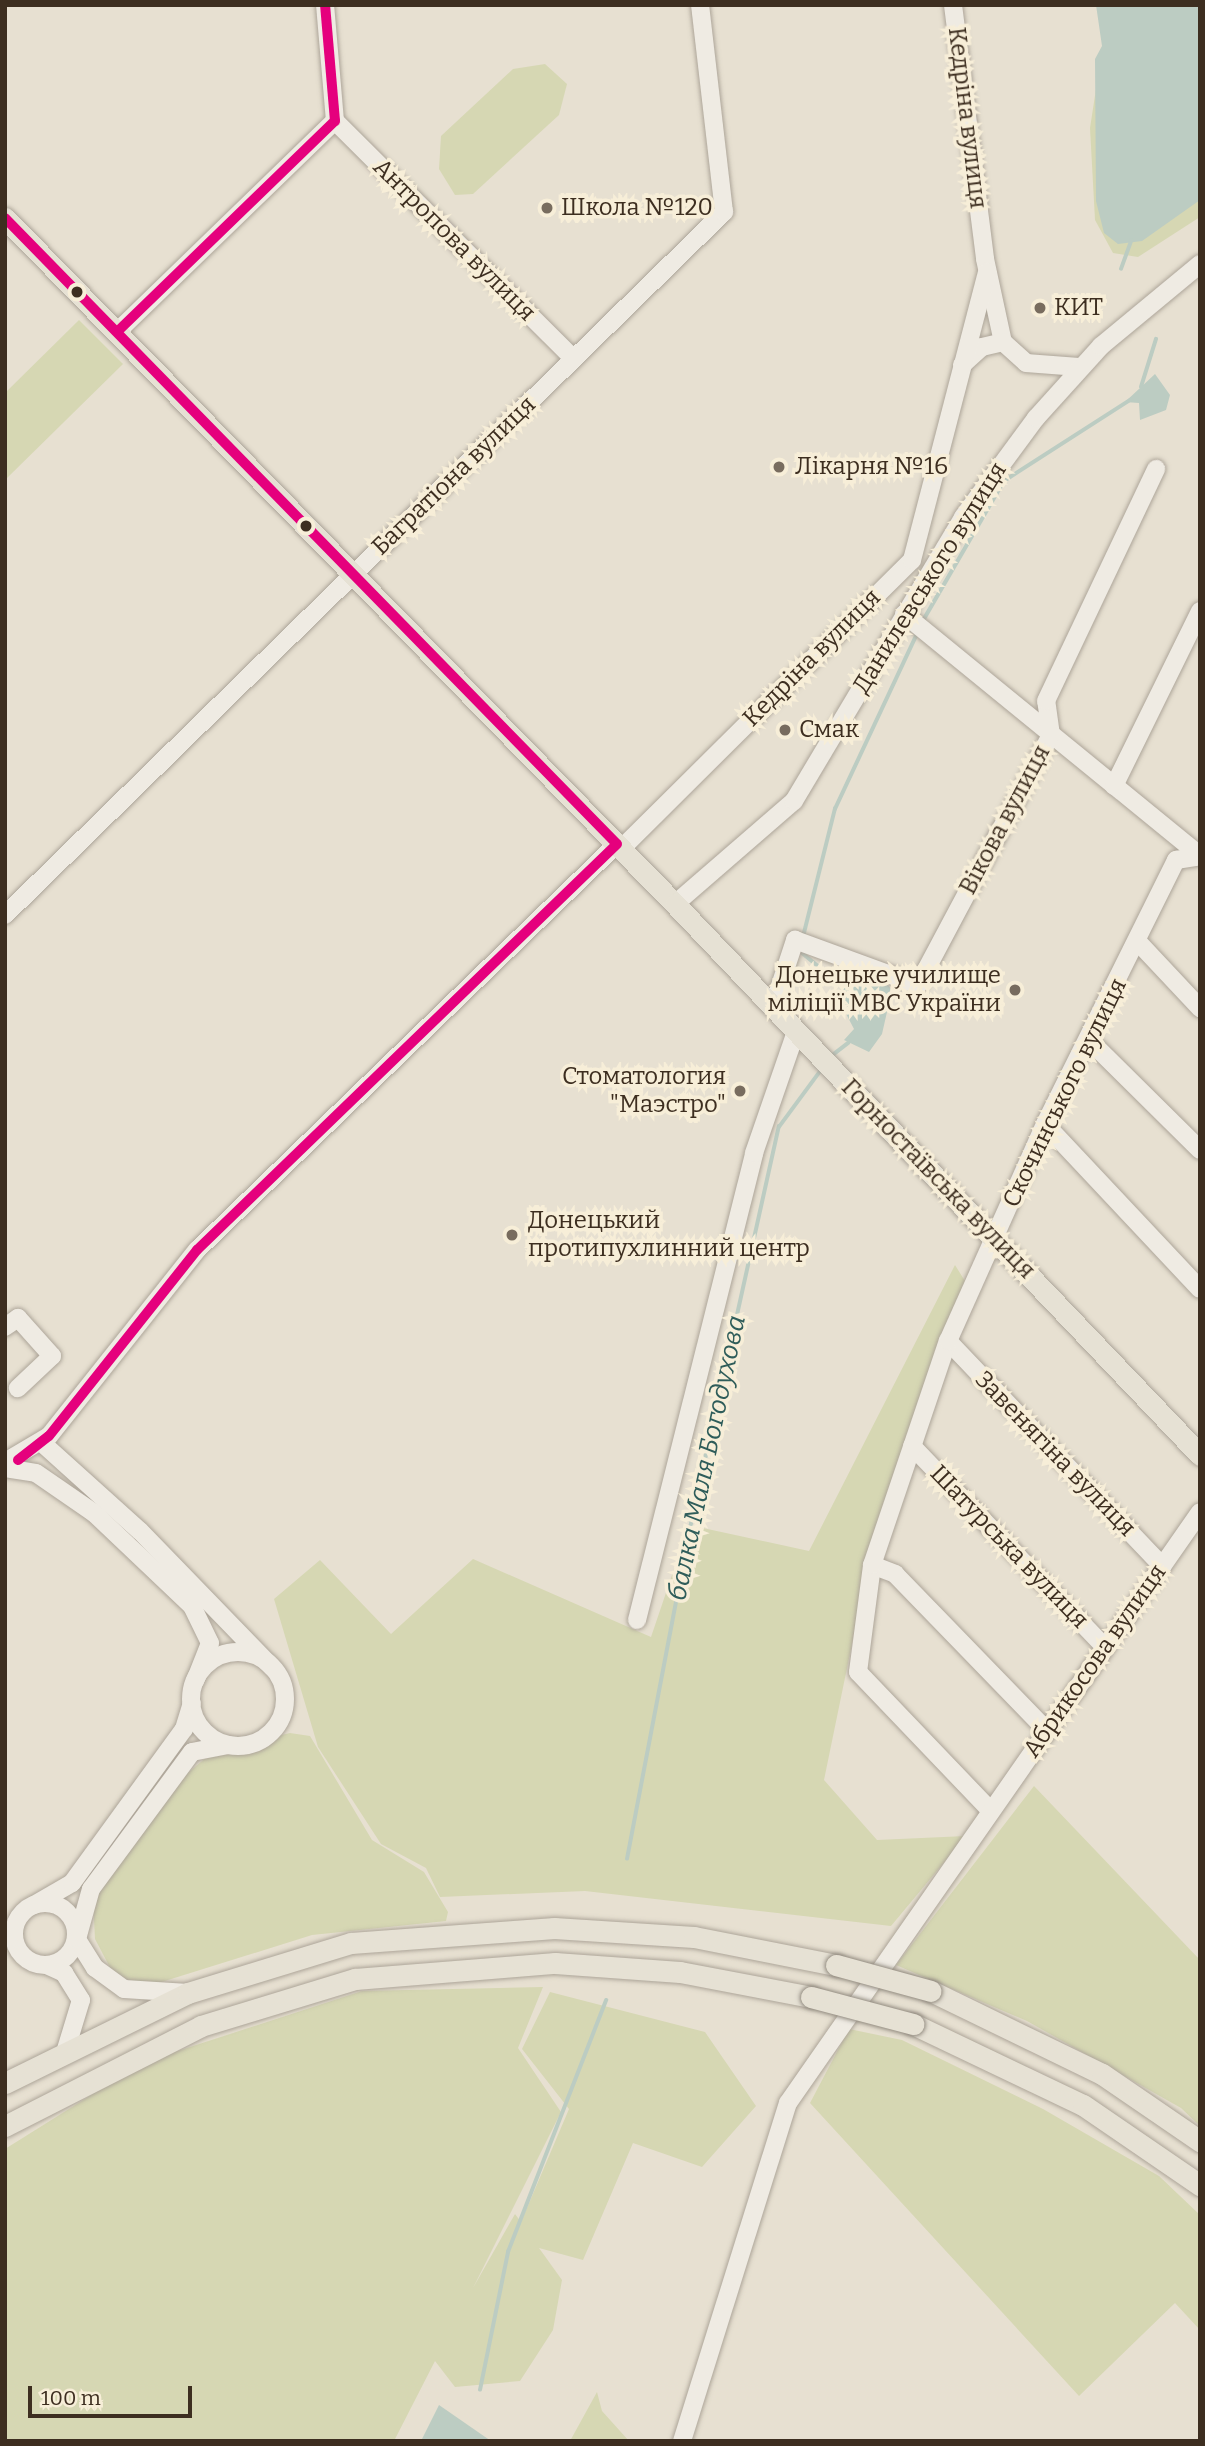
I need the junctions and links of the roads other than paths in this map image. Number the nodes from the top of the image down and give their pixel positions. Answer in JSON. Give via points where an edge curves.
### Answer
{"nodes":[{"id":1,"x":324,"y":5,"type":"edge"},
{"id":2,"x":700,"y":5,"type":"edge"},
{"id":3,"x":953,"y":5,"type":"edge"},
{"id":4,"x":335,"y":121,"type":"junction"},
{"id":5,"x":5,"y":218,"type":"edge"},
{"id":6,"x":1200,"y":264,"type":"edge"},
{"id":7,"x":987,"y":272,"type":"junction"},
{"id":8,"x":118,"y":331,"type":"junction"},
{"id":9,"x":1003,"y":342,"type":"junction"},
{"id":10,"x":574,"y":359,"type":"junction"},
{"id":11,"x":962,"y":366,"type":"junction"},
{"id":12,"x":1079,"y":367,"type":"junction"},
{"id":13,"x":1156,"y":469,"type":"dead end"},
{"id":14,"x":354,"y":574,"type":"junction"},
{"id":15,"x":1200,"y":611,"type":"edge"},
{"id":16,"x":904,"y":614,"type":"junction"},
{"id":17,"x":1051,"y":734,"type":"junction"},
{"id":18,"x":1114,"y":786,"type":"junction"},
{"id":19,"x":619,"y":846,"type":"junction"},
{"id":20,"x":1200,"y":855,"type":"edge"},
{"id":21,"x":675,"y":904,"type":"junction"},
{"id":22,"x":5,"y":915,"type":"edge"},
{"id":23,"x":1138,"y":942,"type":"junction"},
{"id":24,"x":773,"y":1007,"type":"junction"},
{"id":25,"x":1200,"y":1008,"type":"edge"},
{"id":26,"x":796,"y":1032,"type":"junction"},
{"id":27,"x":1089,"y":1040,"type":"junction"},
{"id":28,"x":1045,"y":1124,"type":"junction"},
{"id":29,"x":1200,"y":1150,"type":"edge"},
{"id":30,"x":995,"y":1238,"type":"junction"},
{"id":31,"x":1200,"y":1289,"type":"edge"},
{"id":32,"x":5,"y":1327,"type":"edge"},
{"id":33,"x":948,"y":1341,"type":"junction"},
{"id":34,"x":18,"y":1388,"type":"dead end"},
{"id":35,"x":41,"y":1442,"type":"junction"},
{"id":36,"x":912,"y":1446,"type":"junction"},
{"id":37,"x":1200,"y":1455,"type":"edge"},
{"id":38,"x":5,"y":1462,"type":"edge"},
{"id":39,"x":5,"y":1468,"type":"edge"},
{"id":40,"x":1200,"y":1512,"type":"edge"},
{"id":41,"x":872,"y":1565,"type":"junction"},
{"id":42,"x":1162,"y":1566,"type":"junction"},
{"id":43,"x":637,"y":1620,"type":"dead end"},
{"id":44,"x":1105,"y":1647,"type":"junction"},
{"id":45,"x":272,"y":1667,"type":"junction"},
{"id":46,"x":195,"y":1681,"type":"junction"},
{"id":47,"x":192,"y":1703,"type":"junction"},
{"id":48,"x":1047,"y":1731,"type":"junction"},
{"id":49,"x":228,"y":1745,"type":"junction"},
{"id":50,"x":990,"y":1810,"type":"junction"},
{"id":51,"x":34,"y":1905,"type":"junction"},
{"id":52,"x":77,"y":1939,"type":"junction"},
{"id":53,"x":49,"y":1966,"type":"junction"},
{"id":54,"x":188,"y":1993,"type":"junction"},
{"id":55,"x":66,"y":2049,"type":"junction"},
{"id":56,"x":5,"y":2083,"type":"edge"},
{"id":57,"x":5,"y":2126,"type":"edge"},
{"id":58,"x":1200,"y":2141,"type":"edge"},
{"id":59,"x":1200,"y":2185,"type":"edge"},
{"id":60,"x":682,"y":2441,"type":"edge"}],
"edges":[{"from":1,"to":4,"type":"street"},
{"from":2,"to":10,"type":"street","name":"Багратіона вулиця","via":[[723,212]]},
{"from":3,"to":7,"type":"street","name":"Кедріна вулиця"},
{"from":4,"to":8,"type":"street"},
{"from":4,"to":10,"type":"street","name":"Антропова вулиця"},
{"from":5,"to":8,"type":"main road","name":"Горностаївська вулиця"},
{"from":6,"to":12,"type":"street","name":"Данилевського вулиця"},
{"from":7,"to":9,"type":"street","name":"Кедріна вулиця"},
{"from":7,"to":11,"type":"street","name":"Кедріна вулиця"},
{"from":8,"to":14,"type":"main road","name":"Горностаївська вулиця"},
{"from":9,"to":11,"type":"street","via":[[982,347]]},
{"from":9,"to":12,"type":"street","via":[[1026,363]]},
{"from":10,"to":14,"type":"street","name":"Багратіона вулиця"},
{"from":11,"to":19,"type":"street","name":"Кедріна вулиця","via":[[912,560]]},
{"from":12,"to":16,"type":"street","name":"Данилевського вулиця","via":[[996,471]]},
{"from":13,"to":17,"type":"street","name":"Вікова вулиця","via":[[1046,701]]},
{"from":14,"to":19,"type":"main road","name":"Горностаївська вулиця"},
{"from":14,"to":22,"type":"street","name":"Багратіона вулиця"},
{"from":15,"to":18,"type":"street"},
{"from":16,"to":17,"type":"street"},
{"from":16,"to":21,"type":"street","name":"Данилевського вулиця","via":[[793,801]]},
{"from":17,"to":18,"type":"street"},
{"from":17,"to":24,"type":"street","name":"Вікова вулиця","via":[[918,985],[796,940]]},
{"from":18,"to":20,"type":"street"},
{"from":19,"to":21,"type":"main road","name":"Горностаївська вулиця"},
{"from":19,"to":35,"type":"street","name":"Кедріна вулиця","via":[[197,1250]]},
{"from":20,"to":23,"type":"street","name":"Скочинського вулиця","via":[[1176,860]]},
{"from":21,"to":24,"type":"main road","name":"Горностаївська вулиця"},
{"from":23,"to":25,"type":"street"},
{"from":23,"to":27,"type":"street","name":"Скочинського вулиця"},
{"from":24,"to":26,"type":"main road","name":"Горностаївська вулиця"},
{"from":26,"to":30,"type":"main road","name":"Горностаївська вулиця"},
{"from":26,"to":43,"type":"street","via":[[754,1153]]},
{"from":27,"to":28,"type":"street","name":"Скочинського вулиця"},
{"from":27,"to":29,"type":"street"},
{"from":28,"to":30,"type":"street","name":"Скочинського вулиця"},
{"from":28,"to":31,"type":"street"},
{"from":30,"to":33,"type":"street","name":"Скочинського вулиця"},
{"from":30,"to":37,"type":"main road","name":"Горностаївська вулиця"},
{"from":32,"to":34,"type":"street","via":[[18,1318],[52,1356]]},
{"from":33,"to":36,"type":"street","name":"Скочинського вулиця"},
{"from":33,"to":42,"type":"street","name":"Завенягіна вулиця"},
{"from":35,"to":38,"type":"street"},
{"from":35,"to":45,"type":"street","via":[[140,1531]]},
{"from":36,"to":41,"type":"street","name":"Скочинського вулиця"},
{"from":36,"to":44,"type":"street","name":"Шатурська вулиця"},
{"from":39,"to":46,"type":"street","via":[[36,1473],[94,1513],[192,1606],[210,1643]]},
{"from":40,"to":42,"type":"street","name":"Абрикосова вулиця"},
{"from":41,"to":48,"type":"street","via":[[895,1574]]},
{"from":41,"to":50,"type":"street","name":"Скочинського вулиця","via":[[858,1672]]},
{"from":42,"to":44,"type":"street","name":"Абрикосова вулиця"},
{"from":44,"to":48,"type":"street","name":"Абрикосова вулиця"},
{"from":45,"to":46,"type":"street","via":[[260,1658],[229,1653]]},
{"from":45,"to":49,"type":"street","via":[[285,1696],[276,1727],[250,1745]]},
{"from":46,"to":47,"type":"street"},
{"from":47,"to":49,"type":"street","via":[[208,1735]]},
{"from":47,"to":51,"type":"street","via":[[184,1729],[72,1884]]},
{"from":48,"to":50,"type":"street","name":"Абрикосова вулиця"},
{"from":49,"to":52,"type":"street","via":[[192,1752],[92,1889]]},
{"from":50,"to":60,"type":"street","name":"Абрикосова вулиця","via":[[788,2103]]},
{"from":51,"to":52,"type":"street","via":[[66,1910]]},
{"from":51,"to":53,"type":"street","via":[[15,1926],[16,1947],[29,1962]]},
{"from":52,"to":53,"type":"street","via":[[68,1957]]},
{"from":52,"to":54,"type":"street","via":[[95,1968],[124,1989]]},
{"from":53,"to":55,"type":"street","via":[[64,1973],[81,2000]]},
{"from":54,"to":55,"type":"main road"},
{"from":54,"to":58,"type":"main road","bridge":true,"via":[[305,1953],[491,1929],[694,1937],[836,1965],[931,1991],[1102,2074]]},
{"from":55,"to":56,"type":"main road"},
{"from":57,"to":59,"type":"main road","bridge":true,"via":[[201,2026],[355,1979],[555,1963],[680,1972],[811,1997],[913,2024],[1083,2105]]}]}
